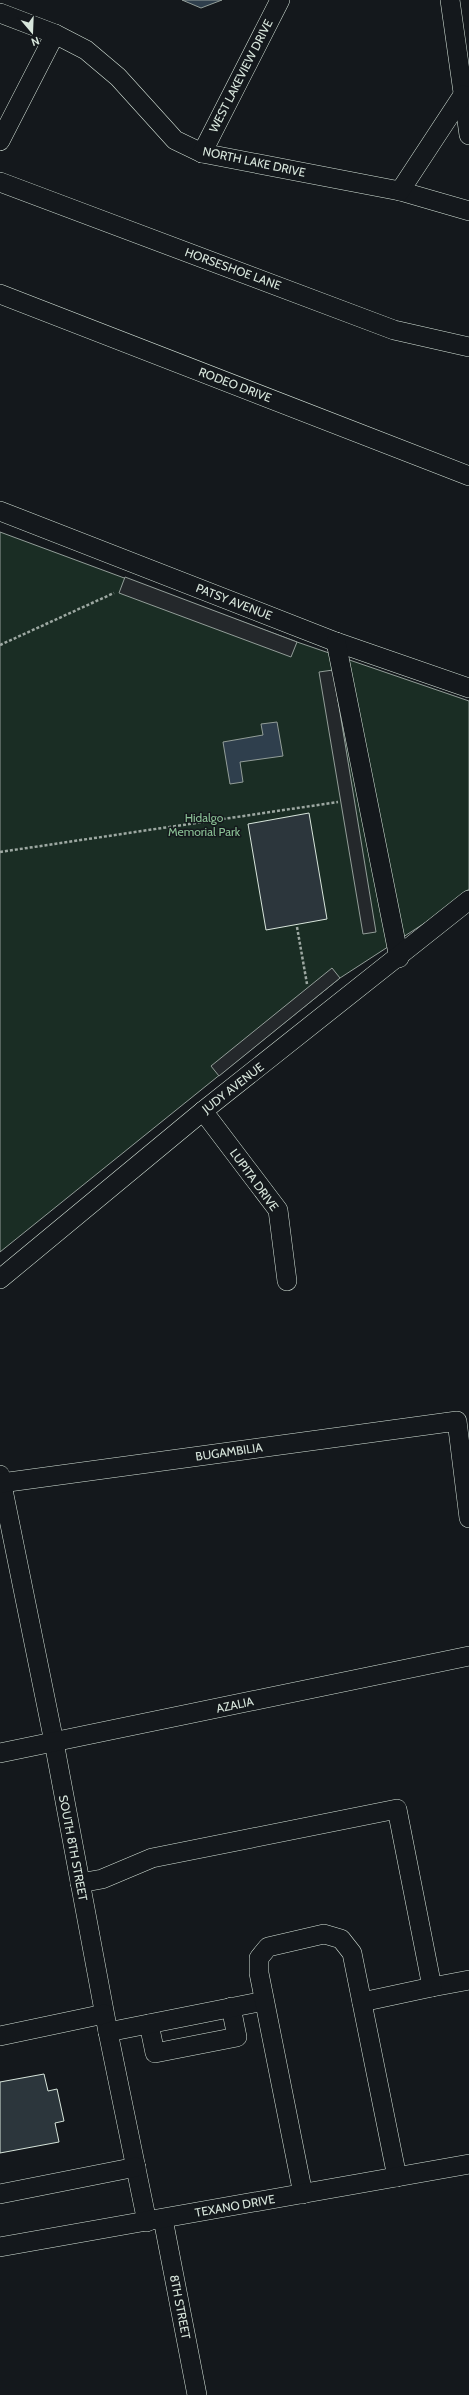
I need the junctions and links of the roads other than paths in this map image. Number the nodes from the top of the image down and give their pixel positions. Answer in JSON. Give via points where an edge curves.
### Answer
{"nodes":[{"id":1,"x":280,"y":0,"type":"edge"},
{"id":2,"x":450,"y":0,"type":"edge"},
{"id":3,"x":0,"y":13,"type":"edge"},
{"id":4,"x":55,"y":34,"type":"junction"},
{"id":5,"x":463,"y":95,"type":"junction"},
{"id":6,"x":6,"y":119,"type":"edge"},
{"id":7,"x":469,"y":135,"type":"edge"},
{"id":8,"x":0,"y":141,"type":"edge"},
{"id":9,"x":202,"y":152,"type":"junction"},
{"id":10,"x":0,"y":182,"type":"edge"},
{"id":11,"x":400,"y":191,"type":"junction"},
{"id":12,"x":469,"y":211,"type":"edge"},
{"id":13,"x":0,"y":294,"type":"edge"},
{"id":14,"x":469,"y":347,"type":"edge"},
{"id":15,"x":469,"y":476,"type":"edge"},
{"id":16,"x":0,"y":511,"type":"edge"},
{"id":17,"x":336,"y":642,"type":"junction"},
{"id":18,"x":469,"y":688,"type":"edge"},
{"id":19,"x":469,"y":900,"type":"edge"},
{"id":20,"x":399,"y":958,"type":"junction"},
{"id":21,"x":203,"y":1111,"type":"junction"},
{"id":22,"x":0,"y":1279,"type":"edge"},
{"id":23,"x":287,"y":1281,"type":"dead end"},
{"id":24,"x":1,"y":1479,"type":"edge"},
{"id":25,"x":469,"y":1518,"type":"edge"},
{"id":26,"x":469,"y":1656,"type":"edge"},
{"id":27,"x":54,"y":1742,"type":"junction"},
{"id":28,"x":0,"y":1753,"type":"edge"},
{"id":29,"x":80,"y":1883,"type":"junction"},
{"id":30,"x":469,"y":1980,"type":"edge"},
{"id":31,"x":432,"y":1988,"type":"junction"},
{"id":32,"x":264,"y":2001,"type":"junction"},
{"id":33,"x":362,"y":2002,"type":"junction"},
{"id":34,"x":231,"y":2007,"type":"junction"},
{"id":35,"x":106,"y":2023,"type":"junction"},
{"id":36,"x":150,"y":2024,"type":"junction"},
{"id":37,"x":0,"y":2036,"type":"edge"},
{"id":38,"x":469,"y":2164,"type":"edge"},
{"id":39,"x":136,"y":2167,"type":"junction"},
{"id":40,"x":397,"y":2177,"type":"junction"},
{"id":41,"x":0,"y":2194,"type":"edge"},
{"id":42,"x":303,"y":2194,"type":"junction"},
{"id":43,"x":155,"y":2221,"type":"junction"},
{"id":44,"x":0,"y":2247,"type":"edge"},
{"id":45,"x":197,"y":2395,"type":"edge"}],
"edges":[{"from":1,"to":9,"type":"street","name":"WEST LAKEVIEW DRIVE"},
{"from":2,"to":5,"type":"street"},
{"from":3,"to":4,"type":"street"},
{"from":4,"to":6,"type":"street"},
{"from":4,"to":9,"type":"street","name":"NORTH LAKE DRIVE","via":[[86,50],[118,77],[175,140]]},
{"from":5,"to":7,"type":"street"},
{"from":5,"to":11,"type":"street"},
{"from":6,"to":8,"type":"street"},
{"from":9,"to":11,"type":"street","name":"NORTH LAKE DRIVE"},
{"from":10,"to":14,"type":"street","name":"HORSESHOE LANE","via":[[394,330]]},
{"from":11,"to":12,"type":"street","name":"NORTH LAKE DRIVE"},
{"from":13,"to":15,"type":"street","name":"RODEO DRIVE"},
{"from":16,"to":17,"type":"street","name":"PATSY AVENUE"},
{"from":17,"to":18,"type":"street","name":"PATSY AVENUE"},
{"from":17,"to":20,"type":"street"},
{"from":19,"to":20,"type":"street","name":"JUDY AVENUE"},
{"from":20,"to":21,"type":"street","name":"JUDY AVENUE"},
{"from":21,"to":22,"type":"street","name":"JUDY AVENUE"},
{"from":21,"to":23,"type":"street","name":"LUPITA DRIVE","via":[[278,1210]]},
{"from":24,"to":25,"type":"street","name":"BUGAMBILIA","via":[[457,1421]]},
{"from":24,"to":27,"type":"street","name":"SOUTH 8TH STREET"},
{"from":26,"to":27,"type":"street","name":"AZALIA"},
{"from":27,"to":28,"type":"street","name":"AZALIA"},
{"from":27,"to":29,"type":"street","name":"SOUTH 8TH STREET"},
{"from":29,"to":31,"type":"street","via":[[102,1879],[152,1858],[397,1809]]},
{"from":29,"to":35,"type":"street","name":"SOUTH 8TH STREET"},
{"from":30,"to":31,"type":"street"},
{"from":31,"to":33,"type":"street"},
{"from":32,"to":33,"type":"street","via":[[259,1958],[268,1947],[324,1934],[341,1939],[352,1953]]},
{"from":32,"to":34,"type":"street"},
{"from":32,"to":42,"type":"street"},
{"from":33,"to":40,"type":"street"},
{"from":34,"to":36,"type":"street"},
{"from":34,"to":36,"type":"street","via":[[237,2037],[155,2053]]},
{"from":35,"to":36,"type":"street"},
{"from":35,"to":37,"type":"street"},
{"from":35,"to":39,"type":"street","name":"SOUTH 8TH STREET"},
{"from":38,"to":40,"type":"street","name":"TEXANO DRIVE"},
{"from":39,"to":41,"type":"street"},
{"from":39,"to":43,"type":"street","name":"SOUTH 8TH STREET"},
{"from":40,"to":42,"type":"street","name":"TEXANO DRIVE"},
{"from":42,"to":43,"type":"street","name":"TEXANO DRIVE"},
{"from":43,"to":44,"type":"street","name":"TEXANO DRIVE"},
{"from":43,"to":45,"type":"street","name":"8TH STREET"}]}
